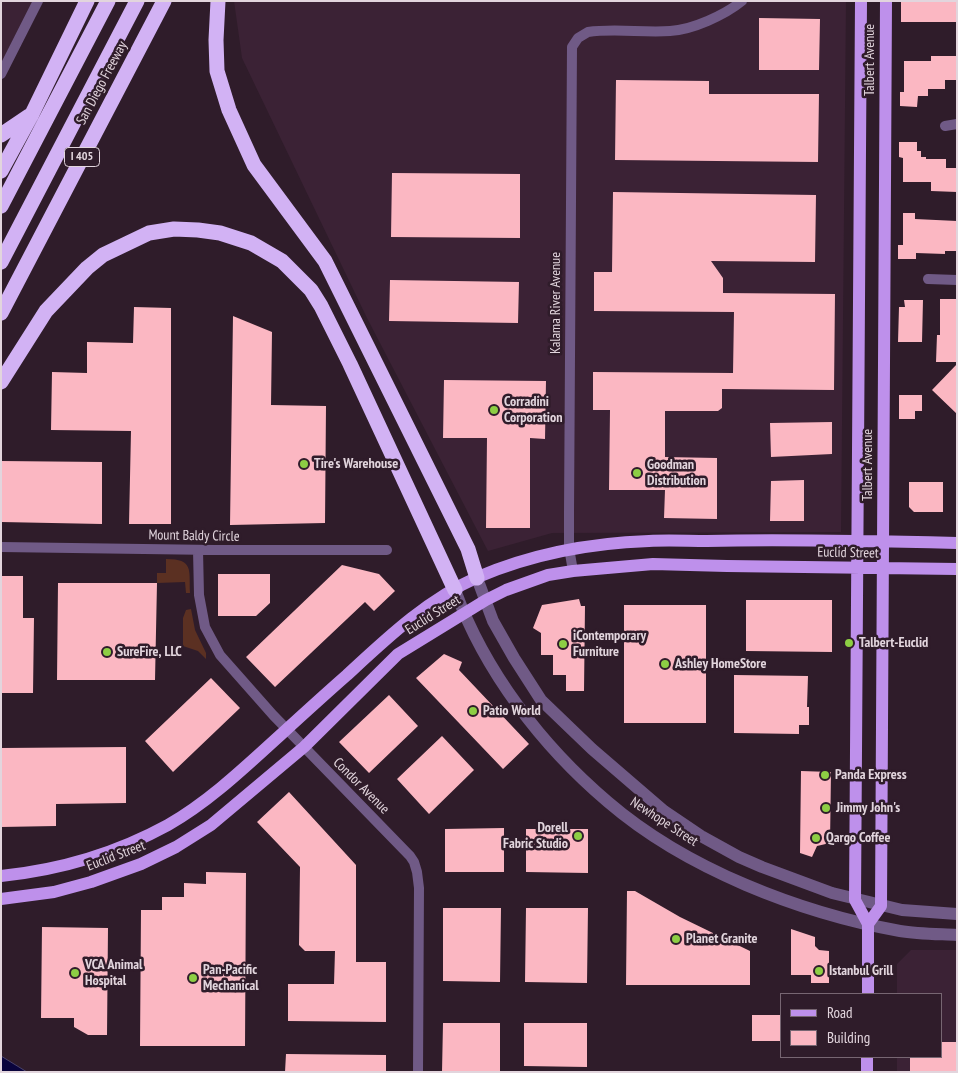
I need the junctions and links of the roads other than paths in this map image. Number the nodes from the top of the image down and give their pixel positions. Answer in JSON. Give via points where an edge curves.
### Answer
{"nodes":[{"id":1,"x":38,"y":1,"type":"edge"},
{"id":2,"x":87,"y":1,"type":"edge"},
{"id":3,"x":108,"y":1,"type":"edge"},
{"id":4,"x":137,"y":1,"type":"edge"},
{"id":5,"x":164,"y":1,"type":"edge"},
{"id":6,"x":218,"y":1,"type":"edge"},
{"id":7,"x":742,"y":1,"type":"edge"},
{"id":8,"x":861,"y":1,"type":"edge"},
{"id":9,"x":886,"y":1,"type":"edge"},
{"id":10,"x":1,"y":74,"type":"edge"},
{"id":11,"x":31,"y":116,"type":"junction"},
{"id":12,"x":957,"y":124,"type":"edge"},
{"id":13,"x":945,"y":126,"type":"dead end"},
{"id":14,"x":1,"y":135,"type":"edge"},
{"id":15,"x":1,"y":171,"type":"edge"},
{"id":16,"x":1,"y":206,"type":"edge"},
{"id":17,"x":1,"y":262,"type":"edge"},
{"id":18,"x":928,"y":279,"type":"dead end"},
{"id":19,"x":957,"y":280,"type":"edge"},
{"id":20,"x":1,"y":314,"type":"edge"},
{"id":21,"x":1,"y":382,"type":"edge"},
{"id":22,"x":858,"y":541,"type":"junction"},
{"id":23,"x":883,"y":541,"type":"junction"},
{"id":24,"x":957,"y":542,"type":"edge"},
{"id":25,"x":1,"y":547,"type":"edge"},
{"id":26,"x":570,"y":548,"type":"junction"},
{"id":27,"x":198,"y":550,"type":"junction"},
{"id":28,"x":387,"y":550,"type":"dead end"},
{"id":29,"x":857,"y":568,"type":"junction"},
{"id":30,"x":882,"y":568,"type":"junction"},
{"id":31,"x":957,"y":569,"type":"edge"},
{"id":32,"x":573,"y":570,"type":"junction"},
{"id":33,"x":477,"y":578,"type":"junction"},
{"id":34,"x":454,"y":590,"type":"junction"},
{"id":35,"x":486,"y":600,"type":"junction"},
{"id":36,"x":463,"y":613,"type":"junction"},
{"id":37,"x":287,"y":729,"type":"junction"},
{"id":38,"x":304,"y":748,"type":"junction"},
{"id":39,"x":1,"y":876,"type":"edge"},
{"id":40,"x":1,"y":899,"type":"edge"},
{"id":41,"x":855,"y":900,"type":"junction"},
{"id":42,"x":881,"y":906,"type":"junction"},
{"id":43,"x":957,"y":914,"type":"edge"},
{"id":44,"x":868,"y":924,"type":"junction"},
{"id":45,"x":957,"y":935,"type":"edge"},
{"id":46,"x":868,"y":993,"type":"edge"},
{"id":47,"x":867,"y":1058,"type":"edge"},
{"id":48,"x":418,"y":1072,"type":"edge"},
{"id":49,"x":867,"y":1072,"type":"edge"}],
"edges":[{"from":1,"to":10,"type":"street"},
{"from":2,"to":11,"type":"highway"},
{"from":3,"to":16,"type":"highway"},
{"from":4,"to":17,"type":"highway"},
{"from":5,"to":20,"type":"highway","name":"San Diego Freeway","number":"I 405"},
{"from":6,"to":33,"type":"highway","via":[[217,71],[229,110],[254,165],[325,261],[468,549]]},
{"from":7,"to":26,"type":"street","name":"Kalama River Avenue","via":[[705,22],[672,32],[598,30],[578,38],[572,47]]},
{"from":8,"to":22,"type":"main road","name":"Talbert Avenue"},
{"from":9,"to":23,"type":"main road","name":"Talbert Avenue"},
{"from":11,"to":14,"type":"highway"},
{"from":11,"to":15,"type":"highway"},
{"from":12,"to":13,"type":"street"},
{"from":18,"to":19,"type":"street"},
{"from":21,"to":34,"type":"highway","via":[[46,311],[103,255],[149,234],[174,229],[220,233],[251,244],[282,261],[311,290],[321,306]]},
{"from":22,"to":23,"type":"main road","name":"Euclid Street"},
{"from":22,"to":26,"type":"main road","name":"Euclid Street","via":[[650,541]]},
{"from":22,"to":29,"type":"main road","name":"Talbert Avenue"},
{"from":23,"to":24,"type":"main road","name":"Euclid Street"},
{"from":23,"to":30,"type":"main road","name":"Talbert Avenue"},
{"from":25,"to":27,"type":"street","name":"Mount Baldy Circle"},
{"from":26,"to":32,"type":"street","name":"Kalama River Avenue"},
{"from":26,"to":33,"type":"main road","name":"Euclid Street"},
{"from":27,"to":28,"type":"street","name":"Mount Baldy Circle"},
{"from":27,"to":37,"type":"street","name":"Condor Avenue","via":[[199,595],[205,627],[220,655]]},
{"from":29,"to":30,"type":"main road","name":"Euclid Street"},
{"from":29,"to":32,"type":"main road","name":"Euclid Street","via":[[652,564]]},
{"from":29,"to":41,"type":"main road","name":"Talbert Avenue"},
{"from":30,"to":31,"type":"main road","name":"Euclid Street"},
{"from":30,"to":42,"type":"main road","name":"Talbert Avenue"},
{"from":32,"to":35,"type":"main road","name":"Euclid Street","via":[[548,575]]},
{"from":33,"to":34,"type":"main road","name":"Euclid Street"},
{"from":33,"to":35,"type":"street","name":"Newhope Street"},
{"from":34,"to":36,"type":"street","name":"Newhope Street"},
{"from":34,"to":37,"type":"main road","name":"Euclid Street","via":[[401,625]]},
{"from":35,"to":36,"type":"main road","name":"Euclid Street"},
{"from":35,"to":41,"type":"street","name":"Newhope Street","via":[[493,621],[540,700],[664,811],[738,857]]},
{"from":36,"to":38,"type":"main road","name":"Euclid Street","via":[[398,654]]},
{"from":36,"to":44,"type":"street","name":"Newhope Street","via":[[514,699],[558,753],[609,803],[699,863],[782,899]]},
{"from":37,"to":38,"type":"street","name":"Condor Avenue"},
{"from":37,"to":39,"type":"main road","name":"Euclid Street","via":[[235,777],[168,825],[84,859]]},
{"from":38,"to":40,"type":"main road","name":"Euclid Street","via":[[216,821],[176,847],[91,882],[54,892]]},
{"from":38,"to":48,"type":"street","name":"Condor Avenue","via":[[414,862],[418,888]]},
{"from":41,"to":42,"type":"street","name":"Newhope Street"},
{"from":41,"to":44,"type":"main road","name":"Talbert Avenue"},
{"from":42,"to":43,"type":"street","name":"Newhope Street"},
{"from":42,"to":44,"type":"main road"},
{"from":44,"to":45,"type":"street","name":"Newhope Street","via":[[902,932]]},
{"from":44,"to":46,"type":"main road","name":"Talbert Avenue"},
{"from":47,"to":49,"type":"main road"}]}
